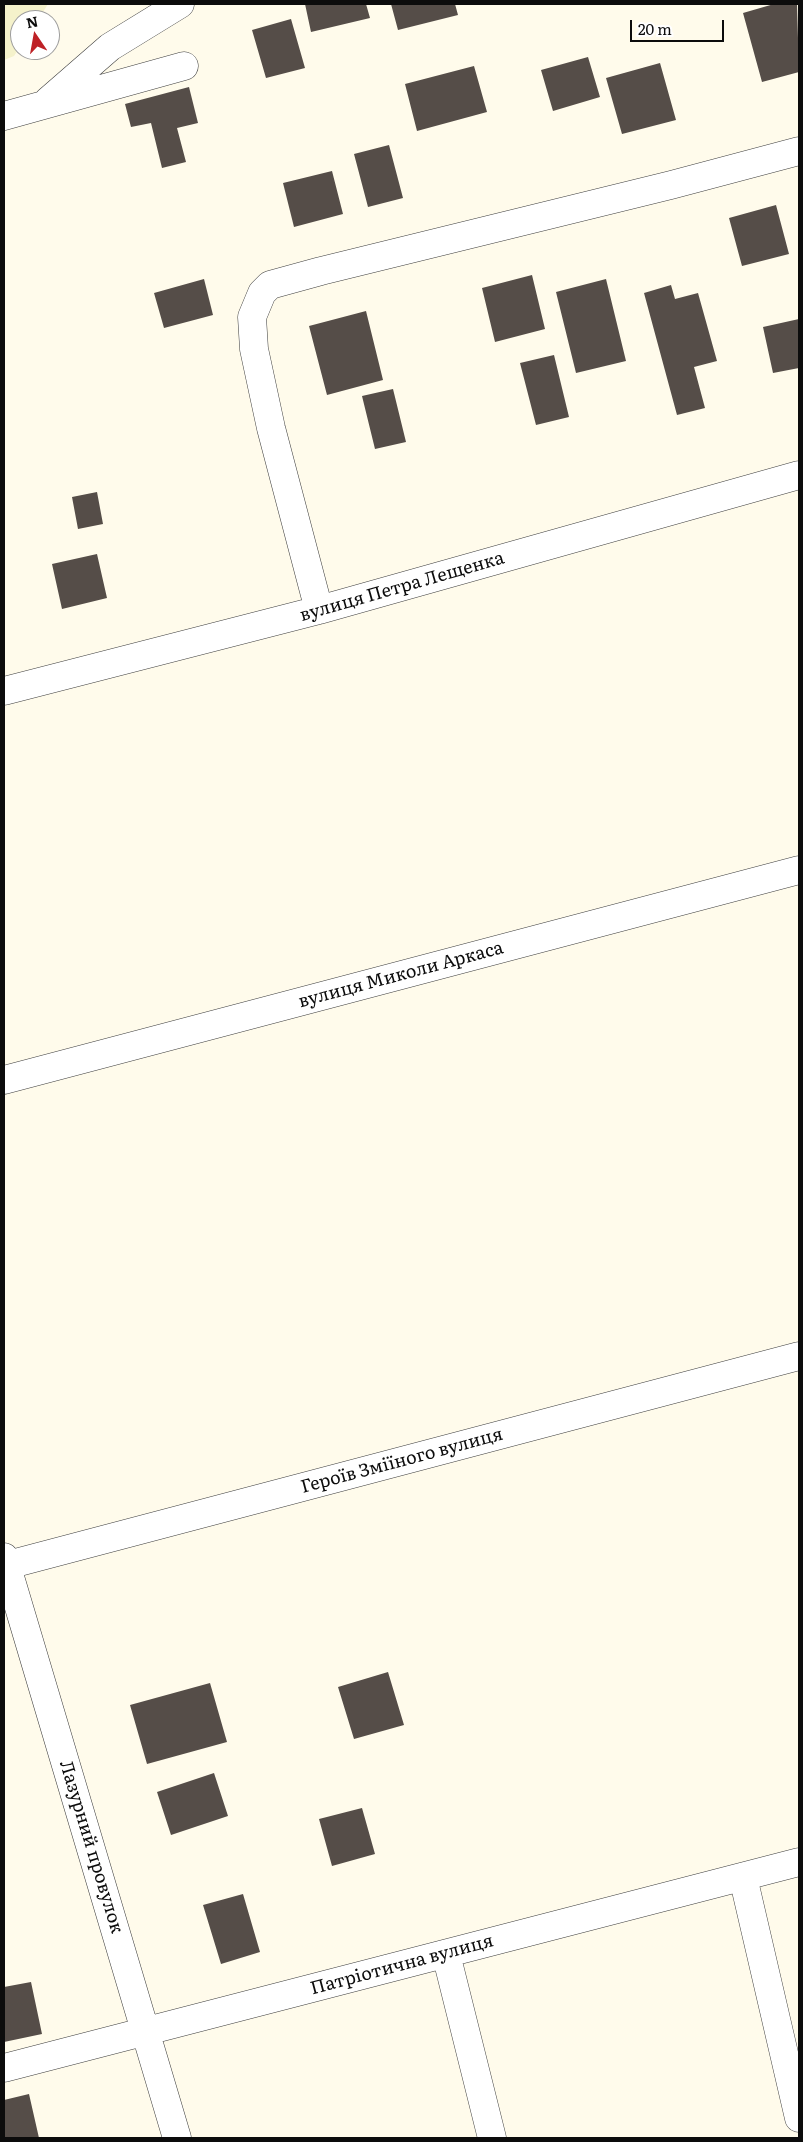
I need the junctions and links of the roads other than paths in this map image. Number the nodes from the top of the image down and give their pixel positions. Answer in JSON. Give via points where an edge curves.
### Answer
{"nodes":[{"id":1,"x":180,"y":4,"type":"edge"},
{"id":2,"x":184,"y":66,"type":"dead end"},
{"id":3,"x":43,"y":106,"type":"junction"},
{"id":4,"x":4,"y":116,"type":"edge"},
{"id":5,"x":799,"y":151,"type":"edge"},
{"id":6,"x":799,"y":475,"type":"edge"},
{"id":7,"x":319,"y":610,"type":"junction"},
{"id":8,"x":4,"y":691,"type":"edge"},
{"id":9,"x":799,"y":870,"type":"edge"},
{"id":10,"x":4,"y":1080,"type":"edge"},
{"id":11,"x":799,"y":1356,"type":"edge"},
{"id":12,"x":5,"y":1563,"type":"edge"},
{"id":13,"x":799,"y":1862,"type":"edge"},
{"id":14,"x":743,"y":1877,"type":"junction"},
{"id":15,"x":446,"y":1954,"type":"junction"},
{"id":16,"x":146,"y":2031,"type":"junction"},
{"id":17,"x":4,"y":2068,"type":"edge"},
{"id":18,"x":799,"y":2118,"type":"edge"},
{"id":19,"x":177,"y":2138,"type":"edge"},
{"id":20,"x":492,"y":2138,"type":"edge"}],
"edges":[{"from":1,"to":3,"type":"street","via":[[110,47]]},
{"from":2,"to":3,"type":"street"},
{"from":3,"to":4,"type":"street"},
{"from":5,"to":7,"type":"street","via":[[671,186],[321,270],[270,286],[262,293],[252,317],[254,349],[271,428]]},
{"from":6,"to":7,"type":"street","name":"вулиця Петра Лещенка"},
{"from":7,"to":8,"type":"street","name":"вулиця Петра Лещенка"},
{"from":9,"to":10,"type":"street","name":"вулиця Миколи Аркаса"},
{"from":11,"to":12,"type":"street","name":"Героїв Зміїного вулиця"},
{"from":12,"to":16,"type":"street","name":"Лазурний провулок"},
{"from":13,"to":14,"type":"street","name":"Патріотична вулиця"},
{"from":14,"to":15,"type":"street","name":"Патріотична вулиця"},
{"from":14,"to":18,"type":"street"},
{"from":15,"to":16,"type":"street","name":"Патріотична вулиця"},
{"from":15,"to":20,"type":"street"},
{"from":16,"to":17,"type":"street","name":"Патріотична вулиця"},
{"from":16,"to":19,"type":"street","name":"Лазурний провулок"}]}
